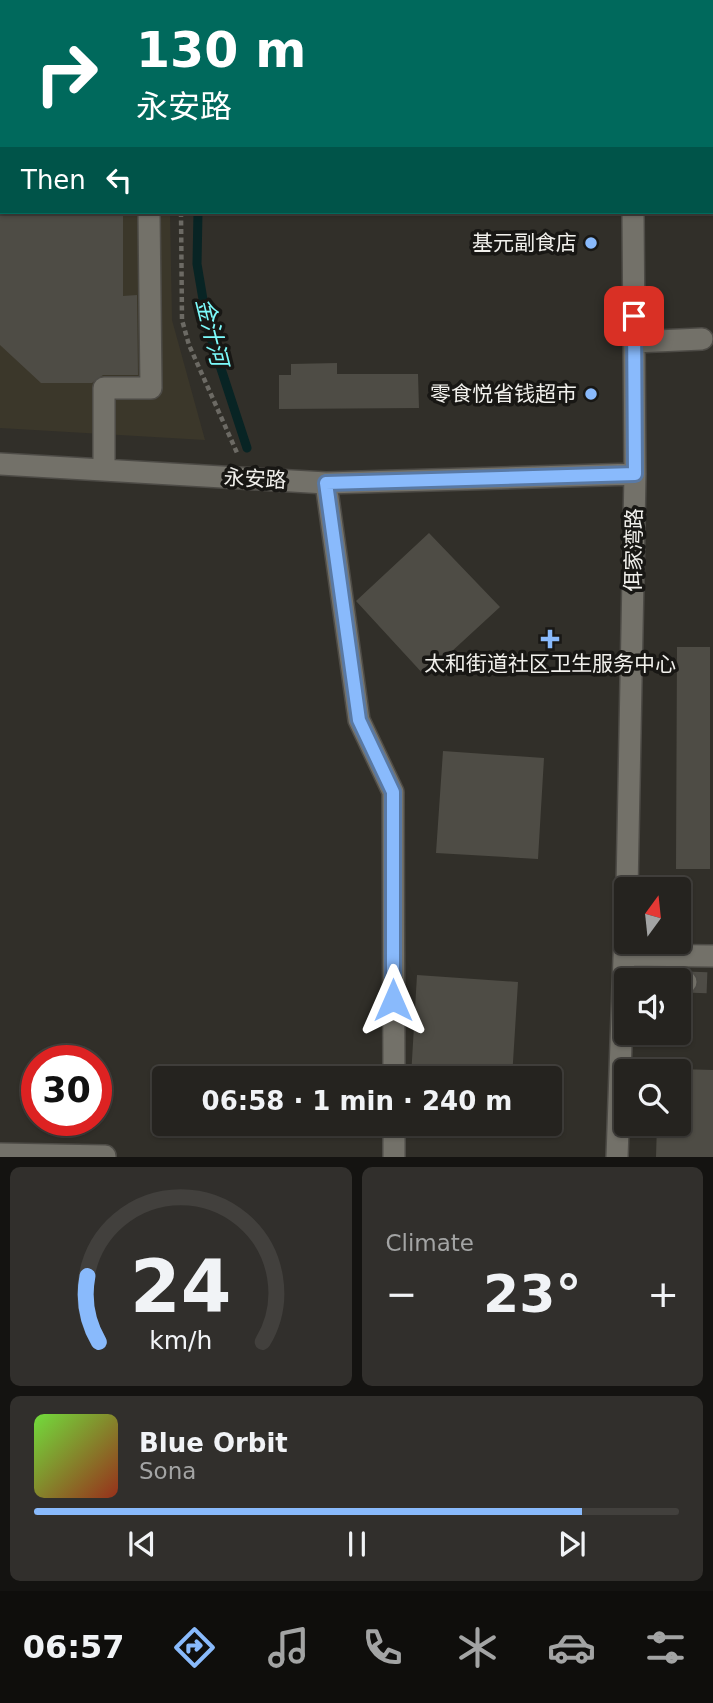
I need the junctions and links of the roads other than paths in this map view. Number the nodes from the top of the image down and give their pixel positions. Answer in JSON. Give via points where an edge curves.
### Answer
{"nodes":[{"id":1,"x":149,"y":214,"type":"edge"},
{"id":2,"x":633,"y":214,"type":"edge"},
{"id":3,"x":702,"y":339,"type":"dead end"},
{"id":4,"x":634,"y":342,"type":"junction"},
{"id":5,"x":0,"y":464,"type":"edge"},
{"id":6,"x":104,"y":470,"type":"junction"},
{"id":7,"x":635,"y":474,"type":"junction"},
{"id":8,"x":326,"y":483,"type":"junction"},
{"id":9,"x":627,"y":877,"type":"edge"},
{"id":10,"x":691,"y":941,"type":"edge"},
{"id":11,"x":713,"y":942,"type":"edge"},
{"id":12,"x":691,"y":953,"type":"edge"},
{"id":13,"x":713,"y":956,"type":"edge"},
{"id":14,"x":623,"y":1045,"type":"edge"},
{"id":15,"x":394,"y":1066,"type":"edge"},
{"id":16,"x":394,"y":1136,"type":"edge"},
{"id":17,"x":0,"y":1154,"type":"edge"},
{"id":18,"x":105,"y":1156,"type":"edge"},
{"id":19,"x":394,"y":1157,"type":"edge"},
{"id":20,"x":617,"y":1157,"type":"edge"}],
"edges":[{"from":1,"to":6,"type":"street","via":[[151,388],[104,388]]},
{"from":2,"to":4,"type":"street","name":"佴家湾路"},
{"from":3,"to":4,"type":"street"},
{"from":4,"to":7,"type":"street","name":"佴家湾路"},
{"from":5,"to":6,"type":"street","name":"永安路"},
{"from":6,"to":8,"type":"street","name":"永安路"},
{"from":7,"to":8,"type":"street","name":"永安路"},
{"from":7,"to":9,"type":"street","name":"佴家湾路"},
{"from":8,"to":15,"type":"street","via":[[359,720],[393,792]]},
{"from":10,"to":11,"type":"street"},
{"from":12,"to":13,"type":"street"},
{"from":14,"to":20,"type":"street"},
{"from":16,"to":19,"type":"street"},
{"from":17,"to":18,"type":"street"}]}
